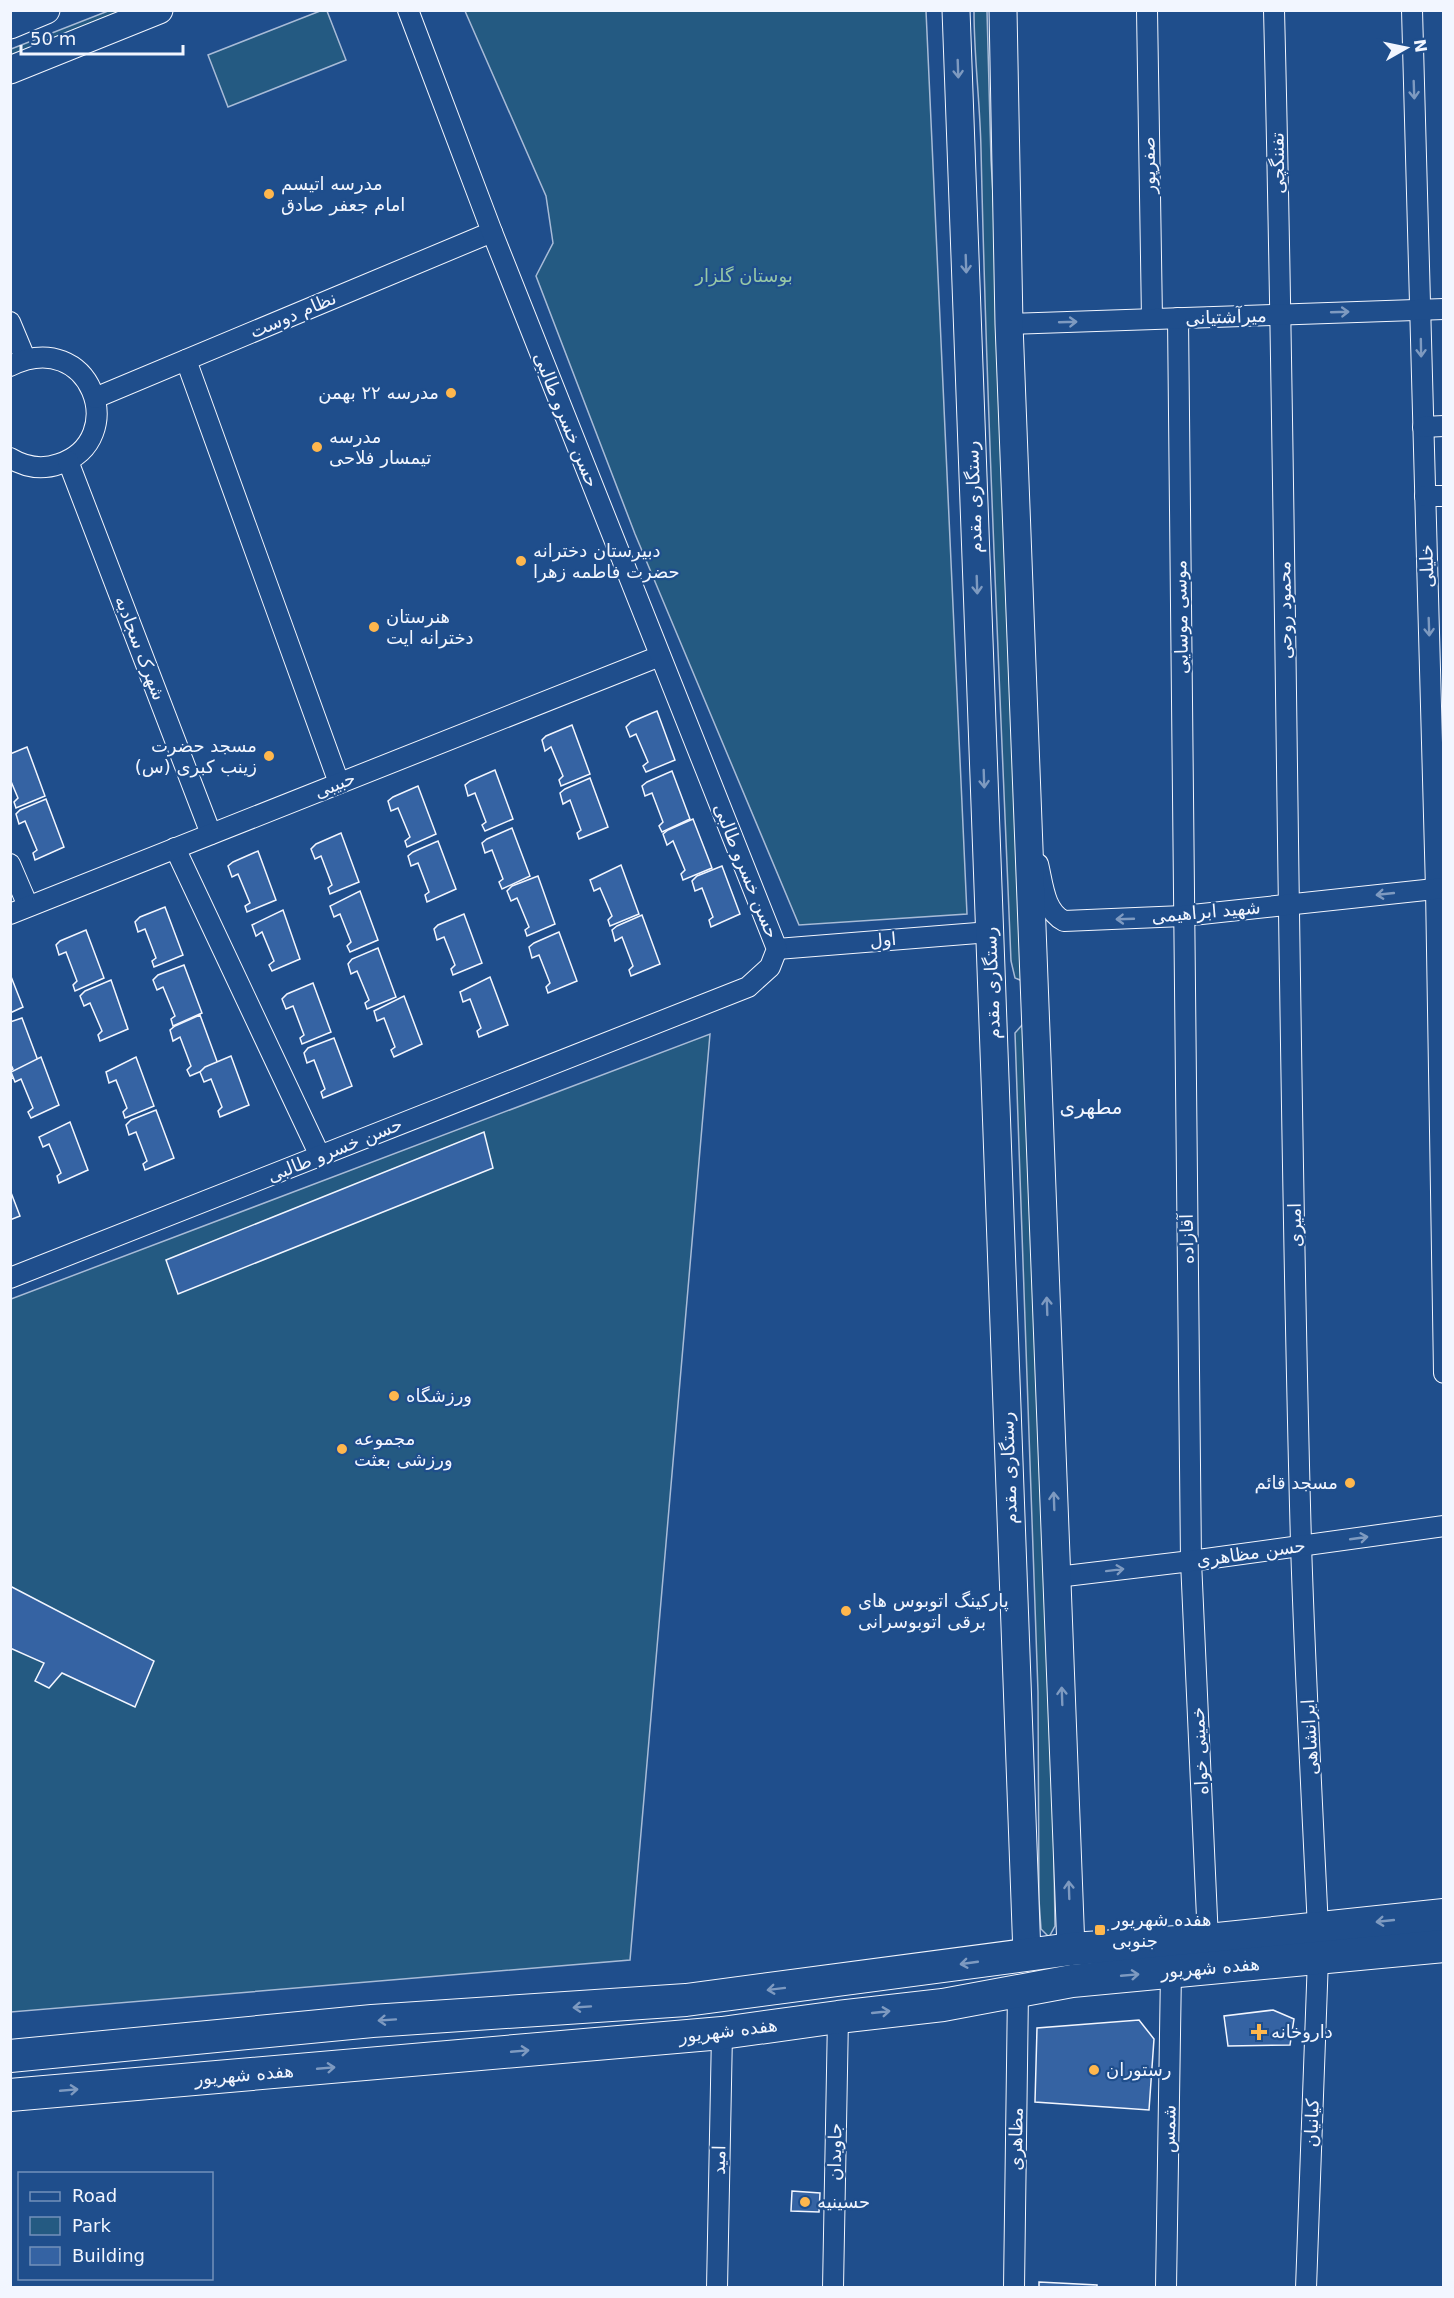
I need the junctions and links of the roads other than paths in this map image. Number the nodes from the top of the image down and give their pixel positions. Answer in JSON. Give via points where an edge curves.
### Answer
{"nodes":[{"id":1,"x":46,"y":10,"type":"edge"},
{"id":2,"x":159,"y":10,"type":"edge"},
{"id":3,"x":408,"y":10,"type":"edge"},
{"id":4,"x":1003,"y":10,"type":"edge"},
{"id":5,"x":1147,"y":10,"type":"edge"},
{"id":6,"x":1274,"y":10,"type":"edge"},
{"id":7,"x":1412,"y":10,"type":"edge"},
{"id":8,"x":957,"y":11,"type":"edge"},
{"id":9,"x":10,"y":25,"type":"edge"},
{"id":10,"x":10,"y":70,"type":"edge"},
{"id":11,"x":492,"y":232,"type":"junction"},
{"id":12,"x":1420,"y":309,"type":"junction"},
{"id":13,"x":1443,"y":309,"type":"edge"},
{"id":14,"x":1282,"y":315,"type":"junction"},
{"id":15,"x":1178,"y":318,"type":"junction"},
{"id":16,"x":1152,"y":319,"type":"junction"},
{"id":17,"x":10,"y":322,"type":"edge"},
{"id":18,"x":1009,"y":324,"type":"junction"},
{"id":19,"x":186,"y":360,"type":"junction"},
{"id":20,"x":18,"y":362,"type":"edge"},
{"id":21,"x":95,"y":398,"type":"junction"},
{"id":22,"x":1443,"y":426,"type":"edge"},
{"id":23,"x":1423,"y":427,"type":"junction"},
{"id":24,"x":10,"y":458,"type":"edge"},
{"id":25,"x":68,"y":461,"type":"junction"},
{"id":26,"x":1434,"y":496,"type":"edge"},
{"id":27,"x":660,"y":656,"type":"junction"},
{"id":28,"x":339,"y":783,"type":"junction"},
{"id":29,"x":211,"y":834,"type":"junction"},
{"id":30,"x":1030,"y":835,"type":"junction"},
{"id":31,"x":175,"y":848,"type":"junction"},
{"id":32,"x":10,"y":864,"type":"edge"},
{"id":33,"x":1440,"y":888,"type":"edge"},
{"id":34,"x":1288,"y":904,"type":"junction"},
{"id":35,"x":19,"y":910,"type":"edge"},
{"id":36,"x":1183,"y":916,"type":"junction"},
{"id":37,"x":990,"y":932,"type":"junction"},
{"id":38,"x":777,"y":949,"type":"junction"},
{"id":39,"x":1035,"y":994,"type":"junction"},
{"id":40,"x":992,"y":996,"type":"junction"},
{"id":41,"x":320,"y":1156,"type":"junction"},
{"id":42,"x":10,"y":1278,"type":"edge"},
{"id":43,"x":1443,"y":1373,"type":"edge"},
{"id":44,"x":1443,"y":1526,"type":"edge"},
{"id":45,"x":1301,"y":1546,"type":"junction"},
{"id":46,"x":1191,"y":1561,"type":"junction"},
{"id":47,"x":1057,"y":1577,"type":"junction"},
{"id":48,"x":1443,"y":1915,"type":"edge"},
{"id":49,"x":1208,"y":1940,"type":"junction"},
{"id":50,"x":1318,"y":1943,"type":"junction"},
{"id":51,"x":1443,"y":1946,"type":"edge"},
{"id":52,"x":1071,"y":1949,"type":"junction"},
{"id":53,"x":1027,"y":1955,"type":"junction"},
{"id":54,"x":1171,"y":1971,"type":"junction"},
{"id":55,"x":1072,"y":1981,"type":"junction"},
{"id":56,"x":1023,"y":1990,"type":"junction"},
{"id":57,"x":838,"y":2016,"type":"junction"},
{"id":58,"x":722,"y":2033,"type":"junction"},
{"id":59,"x":10,"y":2056,"type":"edge"},
{"id":60,"x":10,"y":2095,"type":"edge"},
{"id":61,"x":717,"y":2288,"type":"edge"},
{"id":62,"x":833,"y":2288,"type":"edge"},
{"id":63,"x":1014,"y":2288,"type":"edge"},
{"id":64,"x":1166,"y":2288,"type":"edge"},
{"id":65,"x":1306,"y":2288,"type":"edge"}],
"edges":[{"from":1,"to":9,"type":"main road"},
{"from":2,"to":10,"type":"main road"},
{"from":3,"to":11,"type":"street","name":"حسن خسرو طالبی"},
{"from":4,"to":18,"type":"main road"},
{"from":5,"to":16,"type":"street","name":"صفرپور"},
{"from":6,"to":14,"type":"street","name":"تفننگچی"},
{"from":7,"to":12,"type":"street","name":"خلیلی","one_way":true},
{"from":8,"to":37,"type":"main road","name":"رستگاری مقدم","one_way":true},
{"from":11,"to":19,"type":"street","name":"نظام دوست"},
{"from":11,"to":27,"type":"street","name":"حسن خسرو طالبی"},
{"from":12,"to":13,"type":"street","name":"میرآشتیانی"},
{"from":14,"to":12,"type":"street","name":"میرآشتیانی","one_way":true},
{"from":12,"to":23,"type":"street","name":"خلیلی","one_way":true},
{"from":14,"to":15,"type":"street","name":"میرآشتیانی"},
{"from":14,"to":34,"type":"street","name":"محمود روحی"},
{"from":15,"to":16,"type":"street","name":"میرآشتیانی"},
{"from":15,"to":36,"type":"street","name":"موسی موسایی"},
{"from":18,"to":16,"type":"street","name":"میرآشتیانی","one_way":true},
{"from":17,"to":20,"type":"street"},
{"from":18,"to":30,"type":"main road"},
{"from":19,"to":21,"type":"street","name":"نظام دوست"},
{"from":19,"to":28,"type":"street"},
{"from":20,"to":21,"type":"street","via":[[43,356],[60,359],[76,368]]},
{"from":21,"to":25,"type":"street","via":[[97,416],[93,433],[83,449]]},
{"from":22,"to":23,"type":"street"},
{"from":23,"to":26,"type":"street","name":"خلیلی"},
{"from":24,"to":25,"type":"street","via":[[30,467],[49,468]]},
{"from":25,"to":29,"type":"street","name":"شهرک سجادیه"},
{"from":26,"to":33,"type":"street","name":"خلیلی","one_way":true},
{"from":27,"to":28,"type":"street","name":"حبیبی"},
{"from":27,"to":38,"type":"street","name":"حسن خسرو طالبی"},
{"from":28,"to":29,"type":"street","name":"حبیبی"},
{"from":29,"to":31,"type":"street","name":"حبیبی"},
{"from":36,"to":30,"type":"street","name":"شهید ابراهیمی","one_way":true,"via":[[1064,921],[1056,918],[1049,909]]},
{"from":30,"to":39,"type":"main road"},
{"from":31,"to":35,"type":"street","name":"حبیبی"},
{"from":31,"to":41,"type":"street"},
{"from":32,"to":35,"type":"street"},
{"from":33,"to":34,"type":"street","name":"شهید ابراهیمی","one_way":true},
{"from":33,"to":43,"type":"street","name":"خلیلی"},
{"from":34,"to":36,"type":"street","name":"شهید ابراهیمی"},
{"from":34,"to":45,"type":"street","name":"امیری"},
{"from":36,"to":46,"type":"street","name":"آقازاده"},
{"from":37,"to":38,"type":"street","name":"اول"},
{"from":37,"to":40,"type":"main road","name":"رستگاری مقدم"},
{"from":38,"to":41,"type":"street","name":"حسن خسرو طالبی","via":[[770,967],[748,987]]},
{"from":39,"to":40,"type":"main road"},
{"from":47,"to":39,"type":"main road","one_way":true},
{"from":40,"to":53,"type":"main road","name":"رستگاری مقدم"},
{"from":41,"to":42,"type":"street","name":"حسن خسرو طالبی"},
{"from":45,"to":44,"type":"street","name":"حسن مظاهری","one_way":true},
{"from":45,"to":46,"type":"street","name":"حسن مظاهری"},
{"from":45,"to":50,"type":"street","name":"ایرانشاهی"},
{"from":47,"to":46,"type":"street","name":"حسن مظاهری","one_way":true},
{"from":46,"to":49,"type":"street","name":"خمینی خواه"},
{"from":52,"to":47,"type":"main road","one_way":true},
{"from":48,"to":50,"type":"main road","name":"هفده شهریور","one_way":true},
{"from":49,"to":50,"type":"main road","name":"هفده شهریور"},
{"from":49,"to":52,"type":"main road","name":"هفده شهریور"},
{"from":50,"to":51,"type":"main road","name":"هفده شهریور"},
{"from":50,"to":54,"type":"main road","name":"هفده شهریور"},
{"from":50,"to":65,"type":"street","name":"کیانیان"},
{"from":52,"to":53,"type":"main road","name":"هفده شهریور"},
{"from":52,"to":55,"type":"main road"},
{"from":53,"to":56,"type":"main road"},
{"from":53,"to":59,"type":"main road","name":"هفده شهریور","one_way":true,"via":[[686,2000],[372,2021]]},
{"from":55,"to":54,"type":"main road","name":"هفده شهریور","one_way":true},
{"from":54,"to":64,"type":"street","name":"شمس"},
{"from":55,"to":56,"type":"main road","name":"هفده شهریور"},
{"from":57,"to":56,"type":"main road","name":"هفده شهریور","one_way":true,"via":[[943,2005]]},
{"from":56,"to":63,"type":"street","name":"مظاهری"},
{"from":57,"to":58,"type":"main road","name":"هفده شهریور"},
{"from":57,"to":62,"type":"street","name":"جاویدان"},
{"from":60,"to":58,"type":"main road","name":"هفده شهریور","one_way":true},
{"from":58,"to":61,"type":"street","name":"امید"}]}
